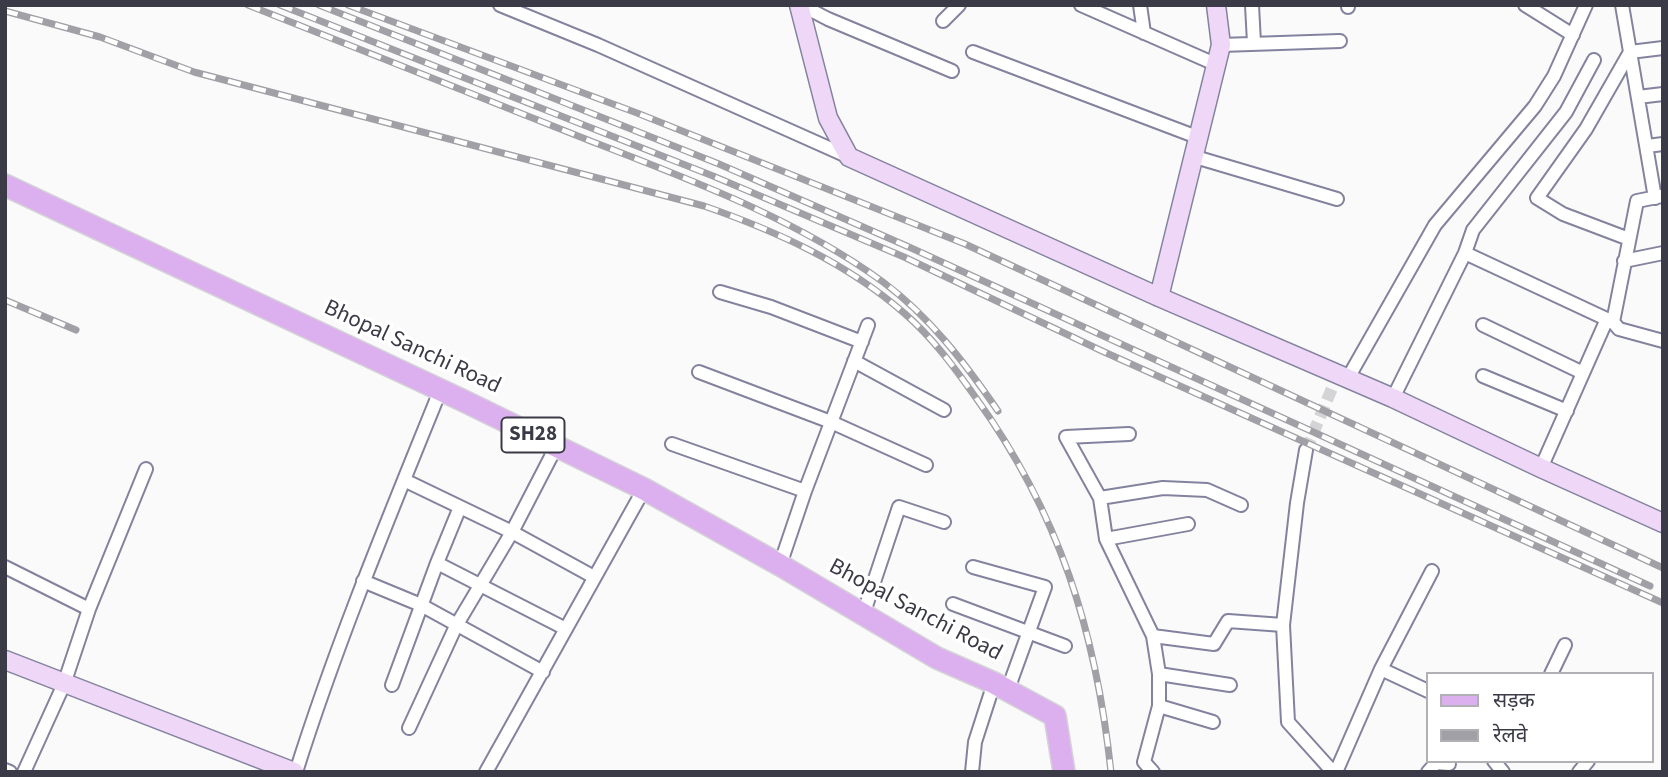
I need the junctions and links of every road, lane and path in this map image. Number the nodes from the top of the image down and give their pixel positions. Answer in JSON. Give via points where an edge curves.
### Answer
{"nodes":[{"id":1,"x":500,"y":5,"type":"edge"},
{"id":2,"x":800,"y":5,"type":"edge"},
{"id":3,"x":959,"y":5,"type":"edge"},
{"id":4,"x":1081,"y":5,"type":"edge"},
{"id":5,"x":1140,"y":5,"type":"edge"},
{"id":6,"x":1216,"y":5,"type":"edge"},
{"id":7,"x":1252,"y":5,"type":"edge"},
{"id":8,"x":1525,"y":5,"type":"edge"},
{"id":9,"x":1586,"y":5,"type":"edge"},
{"id":10,"x":1622,"y":5,"type":"edge"},
{"id":11,"x":943,"y":21,"type":"dead end"},
{"id":12,"x":1144,"y":33,"type":"junction"},
{"id":13,"x":1573,"y":35,"type":"junction"},
{"id":14,"x":1340,"y":41,"type":"dead end"},
{"id":15,"x":1254,"y":43,"type":"junction"},
{"id":16,"x":1221,"y":45,"type":"junction"},
{"id":17,"x":1663,"y":48,"type":"edge"},
{"id":18,"x":973,"y":52,"type":"dead end"},
{"id":19,"x":1630,"y":52,"type":"junction"},
{"id":20,"x":1594,"y":60,"type":"dead end"},
{"id":21,"x":1215,"y":64,"type":"junction"},
{"id":22,"x":952,"y":71,"type":"dead end"},
{"id":23,"x":1663,"y":94,"type":"edge"},
{"id":24,"x":1638,"y":97,"type":"junction"},
{"id":25,"x":1197,"y":137,"type":"junction"},
{"id":26,"x":1663,"y":144,"type":"edge"},
{"id":27,"x":1647,"y":146,"type":"junction"},
{"id":28,"x":1192,"y":156,"type":"junction"},
{"id":29,"x":849,"y":158,"type":"junction"},
{"id":30,"x":5,"y":185,"type":"edge"},
{"id":31,"x":1659,"y":197,"type":"edge"},
{"id":32,"x":1337,"y":199,"type":"dead end"},
{"id":33,"x":1629,"y":239,"type":"junction"},
{"id":34,"x":1663,"y":253,"type":"edge"},
{"id":35,"x":1465,"y":254,"type":"junction"},
{"id":36,"x":1624,"y":261,"type":"junction"},
{"id":37,"x":720,"y":292,"type":"dead end"},
{"id":38,"x":1158,"y":297,"type":"junction"},
{"id":39,"x":1610,"y":320,"type":"junction"},
{"id":40,"x":868,"y":325,"type":"dead end"},
{"id":41,"x":1483,"y":325,"type":"dead end"},
{"id":42,"x":1663,"y":341,"type":"edge"},
{"id":43,"x":862,"y":342,"type":"junction"},
{"id":44,"x":854,"y":361,"type":"junction"},
{"id":45,"x":699,"y":372,"type":"dead end"},
{"id":46,"x":1583,"y":373,"type":"junction"},
{"id":47,"x":1483,"y":376,"type":"dead end"},
{"id":48,"x":1348,"y":378,"type":"junction"},
{"id":49,"x":440,"y":391,"type":"junction"},
{"id":50,"x":1393,"y":398,"type":"junction"},
{"id":51,"x":944,"y":410,"type":"dead end"},
{"id":52,"x":1567,"y":411,"type":"junction"},
{"id":53,"x":831,"y":422,"type":"junction"},
{"id":54,"x":1129,"y":434,"type":"dead end"},
{"id":55,"x":672,"y":444,"type":"dead end"},
{"id":56,"x":556,"y":447,"type":"junction"},
{"id":57,"x":1306,"y":450,"type":"tunnel mouth"},
{"id":58,"x":926,"y":465,"type":"dead end"},
{"id":59,"x":1541,"y":468,"type":"junction"},
{"id":60,"x":146,"y":469,"type":"dead end"},
{"id":61,"x":404,"y":480,"type":"junction"},
{"id":62,"x":644,"y":489,"type":"junction"},
{"id":63,"x":805,"y":491,"type":"junction"},
{"id":64,"x":1100,"y":498,"type":"junction"},
{"id":65,"x":1241,"y":505,"type":"dead end"},
{"id":66,"x":460,"y":507,"type":"junction"},
{"id":67,"x":944,"y":522,"type":"dead end"},
{"id":68,"x":1663,"y":523,"type":"edge"},
{"id":69,"x":1188,"y":524,"type":"dead end"},
{"id":70,"x":512,"y":532,"type":"junction"},
{"id":71,"x":1106,"y":539,"type":"junction"},
{"id":72,"x":437,"y":563,"type":"junction"},
{"id":73,"x":780,"y":565,"type":"junction"},
{"id":74,"x":5,"y":567,"type":"edge"},
{"id":75,"x":973,"y":568,"type":"dead end"},
{"id":76,"x":1432,"y":571,"type":"dead end"},
{"id":77,"x":594,"y":577,"type":"junction"},
{"id":78,"x":363,"y":581,"type":"junction"},
{"id":79,"x":480,"y":584,"type":"junction"},
{"id":80,"x":953,"y":604,"type":"dead end"},
{"id":81,"x":421,"y":605,"type":"junction"},
{"id":82,"x":89,"y":609,"type":"junction"},
{"id":83,"x":863,"y":615,"type":"junction"},
{"id":84,"x":1283,"y":625,"type":"junction"},
{"id":85,"x":456,"y":626,"type":"junction"},
{"id":86,"x":566,"y":629,"type":"junction"},
{"id":87,"x":1028,"y":632,"type":"junction"},
{"id":88,"x":1153,"y":636,"type":"junction"},
{"id":89,"x":1565,"y":645,"type":"dead end"},
{"id":90,"x":1065,"y":646,"type":"dead end"},
{"id":91,"x":5,"y":660,"type":"edge"},
{"id":92,"x":1381,"y":669,"type":"junction"},
{"id":93,"x":543,"y":672,"type":"junction"},
{"id":94,"x":1552,"y":672,"type":"edge"},
{"id":95,"x":1159,"y":674,"type":"junction"},
{"id":96,"x":64,"y":684,"type":"junction"},
{"id":97,"x":392,"y":685,"type":"dead end"},
{"id":98,"x":1230,"y":685,"type":"dead end"},
{"id":99,"x":1001,"y":688,"type":"junction"},
{"id":100,"x":1426,"y":690,"type":"edge"},
{"id":101,"x":1158,"y":706,"type":"junction"},
{"id":102,"x":1051,"y":714,"type":"junction"},
{"id":103,"x":1213,"y":722,"type":"dead end"},
{"id":104,"x":409,"y":728,"type":"dead end"},
{"id":105,"x":1449,"y":764,"type":"dead end"},
{"id":106,"x":24,"y":772,"type":"edge"},
{"id":107,"x":295,"y":772,"type":"edge"},
{"id":108,"x":486,"y":772,"type":"edge"},
{"id":109,"x":972,"y":772,"type":"edge"},
{"id":110,"x":1052,"y":772,"type":"edge"},
{"id":111,"x":1063,"y":772,"type":"edge"},
{"id":112,"x":1153,"y":772,"type":"edge"},
{"id":113,"x":1335,"y":772,"type":"edge"},
{"id":114,"x":1428,"y":772,"type":"edge"}],
"edges":[{"from":1,"to":29,"type":"street"},
{"from":2,"to":22,"type":"street"},
{"from":2,"to":29,"type":"street","via":[[828,118]]},
{"from":3,"to":11,"type":"street"},
{"from":4,"to":12,"type":"street"},
{"from":5,"to":12,"type":"street"},
{"from":6,"to":16,"type":"street"},
{"from":7,"to":15,"type":"street"},
{"from":8,"to":13,"type":"street"},
{"from":9,"to":13,"type":"street"},
{"from":10,"to":19,"type":"street"},
{"from":12,"to":21,"type":"street"},
{"from":13,"to":48,"type":"street","via":[[1535,106],[1435,225]]},
{"from":14,"to":15,"type":"street"},
{"from":15,"to":16,"type":"street"},
{"from":16,"to":21,"type":"street"},
{"from":17,"to":19,"type":"street"},
{"from":18,"to":25,"type":"street"},
{"from":19,"to":24,"type":"street"},
{"from":19,"to":33,"type":"street","via":[[1586,129],[1537,198],[1563,214]]},
{"from":20,"to":35,"type":"street","via":[[1566,112],[1474,230]]},
{"from":21,"to":25,"type":"street"},
{"from":23,"to":24,"type":"street"},
{"from":24,"to":27,"type":"street"},
{"from":25,"to":28,"type":"street"},
{"from":26,"to":27,"type":"street"},
{"from":27,"to":31,"type":"street"},
{"from":28,"to":32,"type":"street"},
{"from":28,"to":38,"type":"street"},
{"from":29,"to":38,"type":"street"},
{"from":30,"to":49,"type":"main road","name":"Bhopal Sanchi Road","number":"SH28"},
{"from":31,"to":33,"type":"street","via":[[1637,201]]},
{"from":33,"to":36,"type":"street"},
{"from":34,"to":36,"type":"street"},
{"from":35,"to":39,"type":"street"},
{"from":35,"to":50,"type":"street"},
{"from":36,"to":39,"type":"street"},
{"from":37,"to":43,"type":"street"},
{"from":38,"to":48,"type":"street"},
{"from":39,"to":42,"type":"street","via":[[1619,329]]},
{"from":39,"to":46,"type":"street"},
{"from":40,"to":43,"type":"street"},
{"from":41,"to":46,"type":"street"},
{"from":43,"to":44,"type":"street"},
{"from":44,"to":51,"type":"street"},
{"from":44,"to":53,"type":"street"},
{"from":45,"to":53,"type":"street"},
{"from":46,"to":52,"type":"street"},
{"from":47,"to":52,"type":"street"},
{"from":48,"to":50,"type":"street"},
{"from":49,"to":56,"type":"main road","name":"Bhopal Sanchi Road","number":"SH28"},
{"from":49,"to":61,"type":"street"},
{"from":50,"to":59,"type":"street"},
{"from":52,"to":59,"type":"street"},
{"from":53,"to":58,"type":"street"},
{"from":53,"to":63,"type":"street"},
{"from":54,"to":64,"type":"street","via":[[1066,437]]},
{"from":55,"to":63,"type":"street"},
{"from":56,"to":62,"type":"main road","name":"Bhopal Sanchi Road","number":"SH28"},
{"from":56,"to":70,"type":"street"},
{"from":57,"to":84,"type":"street"},
{"from":59,"to":68,"type":"street"},
{"from":60,"to":82,"type":"street"},
{"from":61,"to":66,"type":"street"},
{"from":61,"to":78,"type":"street"},
{"from":62,"to":73,"type":"main road","name":"Bhopal Sanchi Road","number":"SH28"},
{"from":62,"to":77,"type":"street"},
{"from":63,"to":73,"type":"street"},
{"from":64,"to":65,"type":"street","via":[[1163,488],[1207,490]]},
{"from":64,"to":71,"type":"street"},
{"from":66,"to":70,"type":"street"},
{"from":66,"to":72,"type":"street"},
{"from":67,"to":83,"type":"street","via":[[899,507]]},
{"from":69,"to":71,"type":"street"},
{"from":70,"to":77,"type":"street"},
{"from":70,"to":79,"type":"street"},
{"from":71,"to":88,"type":"street"},
{"from":72,"to":79,"type":"street"},
{"from":72,"to":81,"type":"street"},
{"from":73,"to":83,"type":"main road","name":"Bhopal Sanchi Road","number":"SH28"},
{"from":74,"to":82,"type":"street"},
{"from":75,"to":87,"type":"street","via":[[1045,587]]},
{"from":76,"to":92,"type":"street"},
{"from":77,"to":86,"type":"street"},
{"from":78,"to":81,"type":"street"},
{"from":78,"to":107,"type":"street"},
{"from":79,"to":85,"type":"street"},
{"from":79,"to":86,"type":"street"},
{"from":80,"to":87,"type":"street"},
{"from":81,"to":85,"type":"street"},
{"from":81,"to":97,"type":"street"},
{"from":82,"to":96,"type":"street"},
{"from":83,"to":99,"type":"main road","name":"Bhopal Sanchi Road","number":"SH28"},
{"from":84,"to":88,"type":"street","via":[[1228,621],[1213,644]]},
{"from":84,"to":113,"type":"street","via":[[1288,722]]},
{"from":85,"to":93,"type":"street"},
{"from":85,"to":104,"type":"street"},
{"from":86,"to":93,"type":"street"},
{"from":87,"to":90,"type":"street"},
{"from":87,"to":99,"type":"street"},
{"from":88,"to":95,"type":"street"},
{"from":89,"to":94,"type":"street"},
{"from":91,"to":96,"type":"street"},
{"from":92,"to":100,"type":"street"},
{"from":92,"to":113,"type":"street"},
{"from":93,"to":108,"type":"street"},
{"from":95,"to":98,"type":"street"},
{"from":95,"to":101,"type":"street"},
{"from":96,"to":106,"type":"street"},
{"from":96,"to":107,"type":"street"},
{"from":99,"to":102,"type":"main road","name":"Bhopal Sanchi Road","number":"SH28"},
{"from":99,"to":109,"type":"street","via":[[975,742]]},
{"from":101,"to":103,"type":"street"},
{"from":101,"to":112,"type":"street","via":[[1144,755]]},
{"from":102,"to":110,"type":"main road"},
{"from":102,"to":111,"type":"main road"},
{"from":105,"to":114,"type":"street","via":[[1436,763]]}]}
